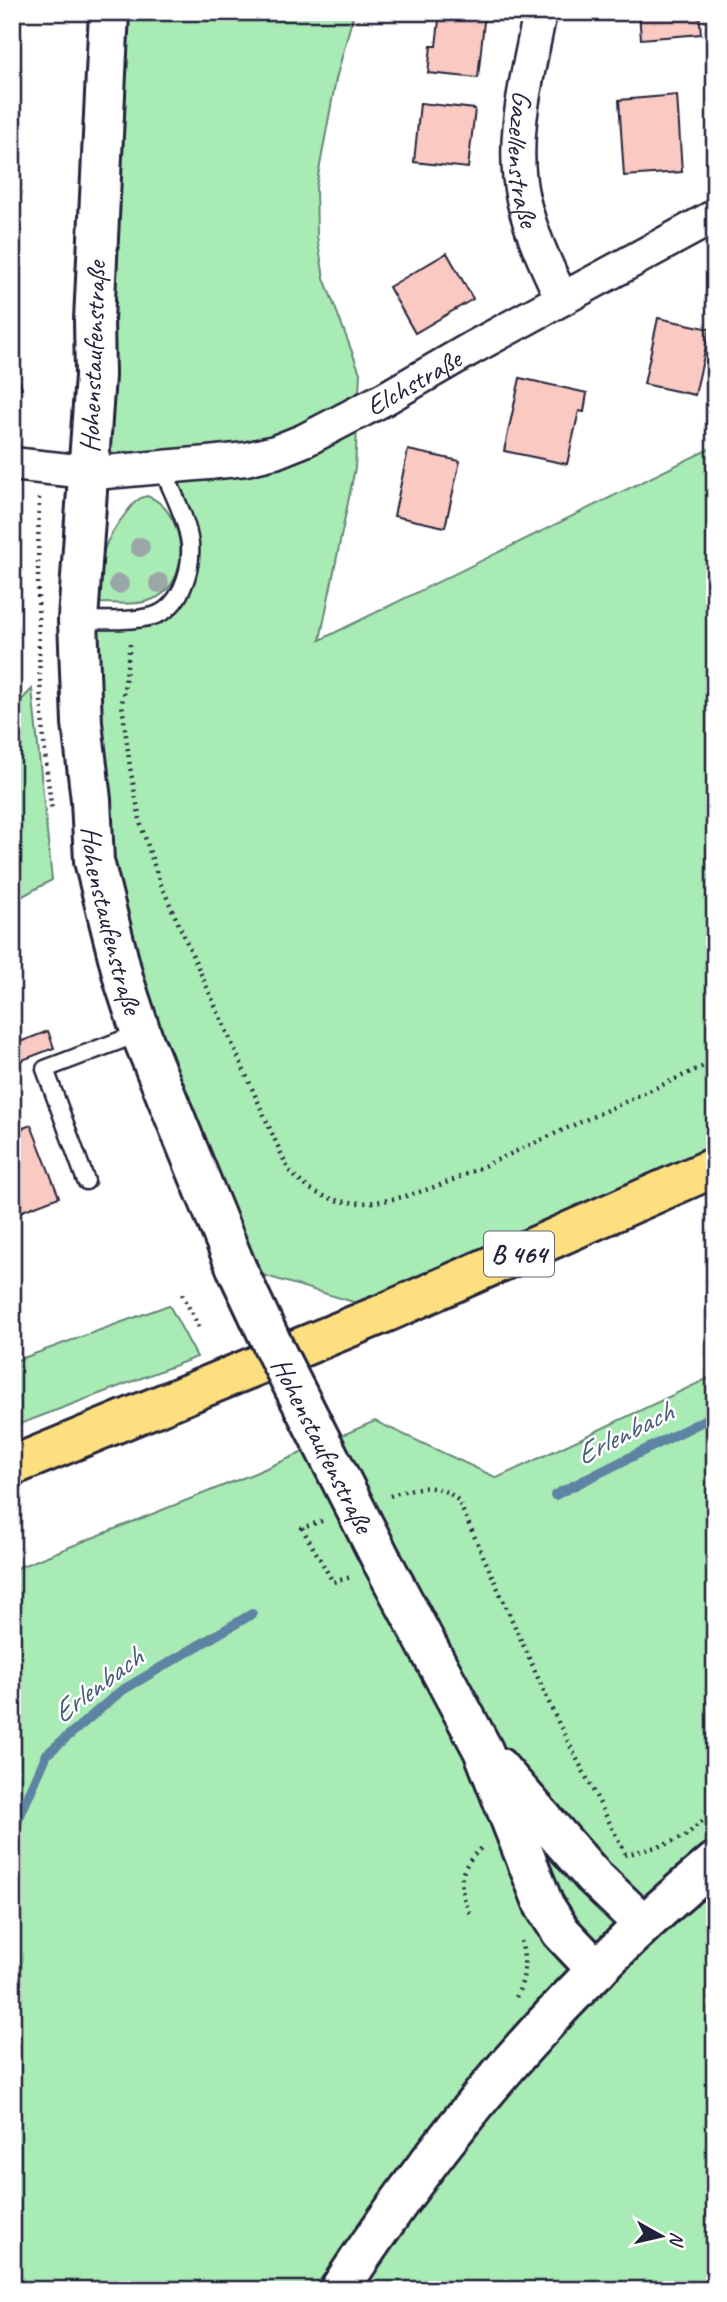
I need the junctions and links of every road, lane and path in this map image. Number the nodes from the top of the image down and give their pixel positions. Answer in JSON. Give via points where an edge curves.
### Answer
{"nodes":[{"id":1,"x":109,"y":12,"type":"edge"},
{"id":2,"x":540,"y":12,"type":"edge"},
{"id":3,"x":715,"y":216,"type":"edge"},
{"id":4,"x":562,"y":299,"type":"junction"},
{"id":5,"x":12,"y":464,"type":"edge"},
{"id":6,"x":163,"y":468,"type":"junction"},
{"id":7,"x":87,"y":472,"type":"junction"},
{"id":8,"x":132,"y":618,"type":"junction"},
{"id":9,"x":78,"y":620,"type":"junction"},
{"id":10,"x":141,"y":1033,"type":"junction"},
{"id":11,"x":715,"y":1061,"type":"edge"},
{"id":12,"x":715,"y":1167,"type":"edge"},
{"id":13,"x":86,"y":1181,"type":"dead end"},
{"id":14,"x":715,"y":1183,"type":"edge"},
{"id":15,"x":652,"y":1196,"type":"junction"},
{"id":16,"x":182,"y":1294,"type":"dead end"},
{"id":17,"x":201,"y":1331,"type":"dead end"},
{"id":18,"x":12,"y":1466,"type":"edge"},
{"id":19,"x":413,"y":1488,"type":"dead end"},
{"id":20,"x":302,"y":1528,"type":"dead end"},
{"id":21,"x":370,"y":1568,"type":"junction"},
{"id":22,"x":483,"y":1750,"type":"junction"},
{"id":23,"x":715,"y":1810,"type":"edge"},
{"id":24,"x":485,"y":1844,"type":"dead end"},
{"id":25,"x":715,"y":1862,"type":"edge"},
{"id":26,"x":470,"y":1913,"type":"dead end"},
{"id":27,"x":643,"y":1924,"type":"junction"},
{"id":28,"x":597,"y":1970,"type":"junction"},
{"id":29,"x":339,"y":2290,"type":"edge"}],
"edges":[{"from":1,"to":7,"type":"street","name":"Hohenstaufenstraße"},
{"from":2,"to":4,"type":"street","name":"Gazellenstraße","via":[[522,114],[519,167],[531,229]]},
{"from":3,"to":4,"type":"street","name":"Elchstraße"},
{"from":4,"to":6,"type":"street","name":"Elchstraße","via":[[305,440],[246,459]]},
{"from":5,"to":7,"type":"street","name":"Elchstraße"},
{"from":6,"to":7,"type":"street","name":"Elchstraße"},
{"from":6,"to":8,"type":"lane","via":[[190,543],[189,567],[181,592],[170,606],[156,615]]},
{"from":7,"to":9,"type":"street","name":"Hohenstaufenstraße"},
{"from":8,"to":9,"type":"lane"},
{"from":8,"to":11,"type":"path","via":[[122,704],[141,825],[159,880],[282,1155],[298,1180],[329,1198],[354,1202],[385,1202],[414,1195]]},
{"from":9,"to":10,"type":"street","name":"Hohenstaufenstraße","via":[[94,861]]},
{"from":10,"to":13,"type":"lane","via":[[45,1069]]},
{"from":10,"to":21,"type":"street","name":"Hohenstaufenstraße","bridge":true,"via":[[236,1267]]},
{"from":12,"to":15,"type":"main road","number":"B 464"},
{"from":14,"to":15,"type":"main road"},
{"from":15,"to":18,"type":"main road","number":"B 464","via":[[374,1318]]},
{"from":16,"to":17,"type":"path"},
{"from":19,"to":23,"type":"path","via":[[437,1488],[458,1500],[562,1730],[626,1854],[685,1836]]},
{"from":20,"to":21,"type":"path","via":[[333,1582]]},
{"from":21,"to":22,"type":"street","name":"Hohenstaufenstraße"},
{"from":22,"to":27,"type":"street","name":"Hohenstaufenstraße","via":[[593,1877]]},
{"from":22,"to":28,"type":"street","name":"Hohenstaufenstraße","via":[[544,1905],[561,1932]]},
{"from":24,"to":26,"type":"path","via":[[466,1863],[462,1878]]},
{"from":25,"to":27,"type":"street"},
{"from":27,"to":28,"type":"street"},
{"from":28,"to":29,"type":"street","via":[[516,2054],[451,2132]]}]}
